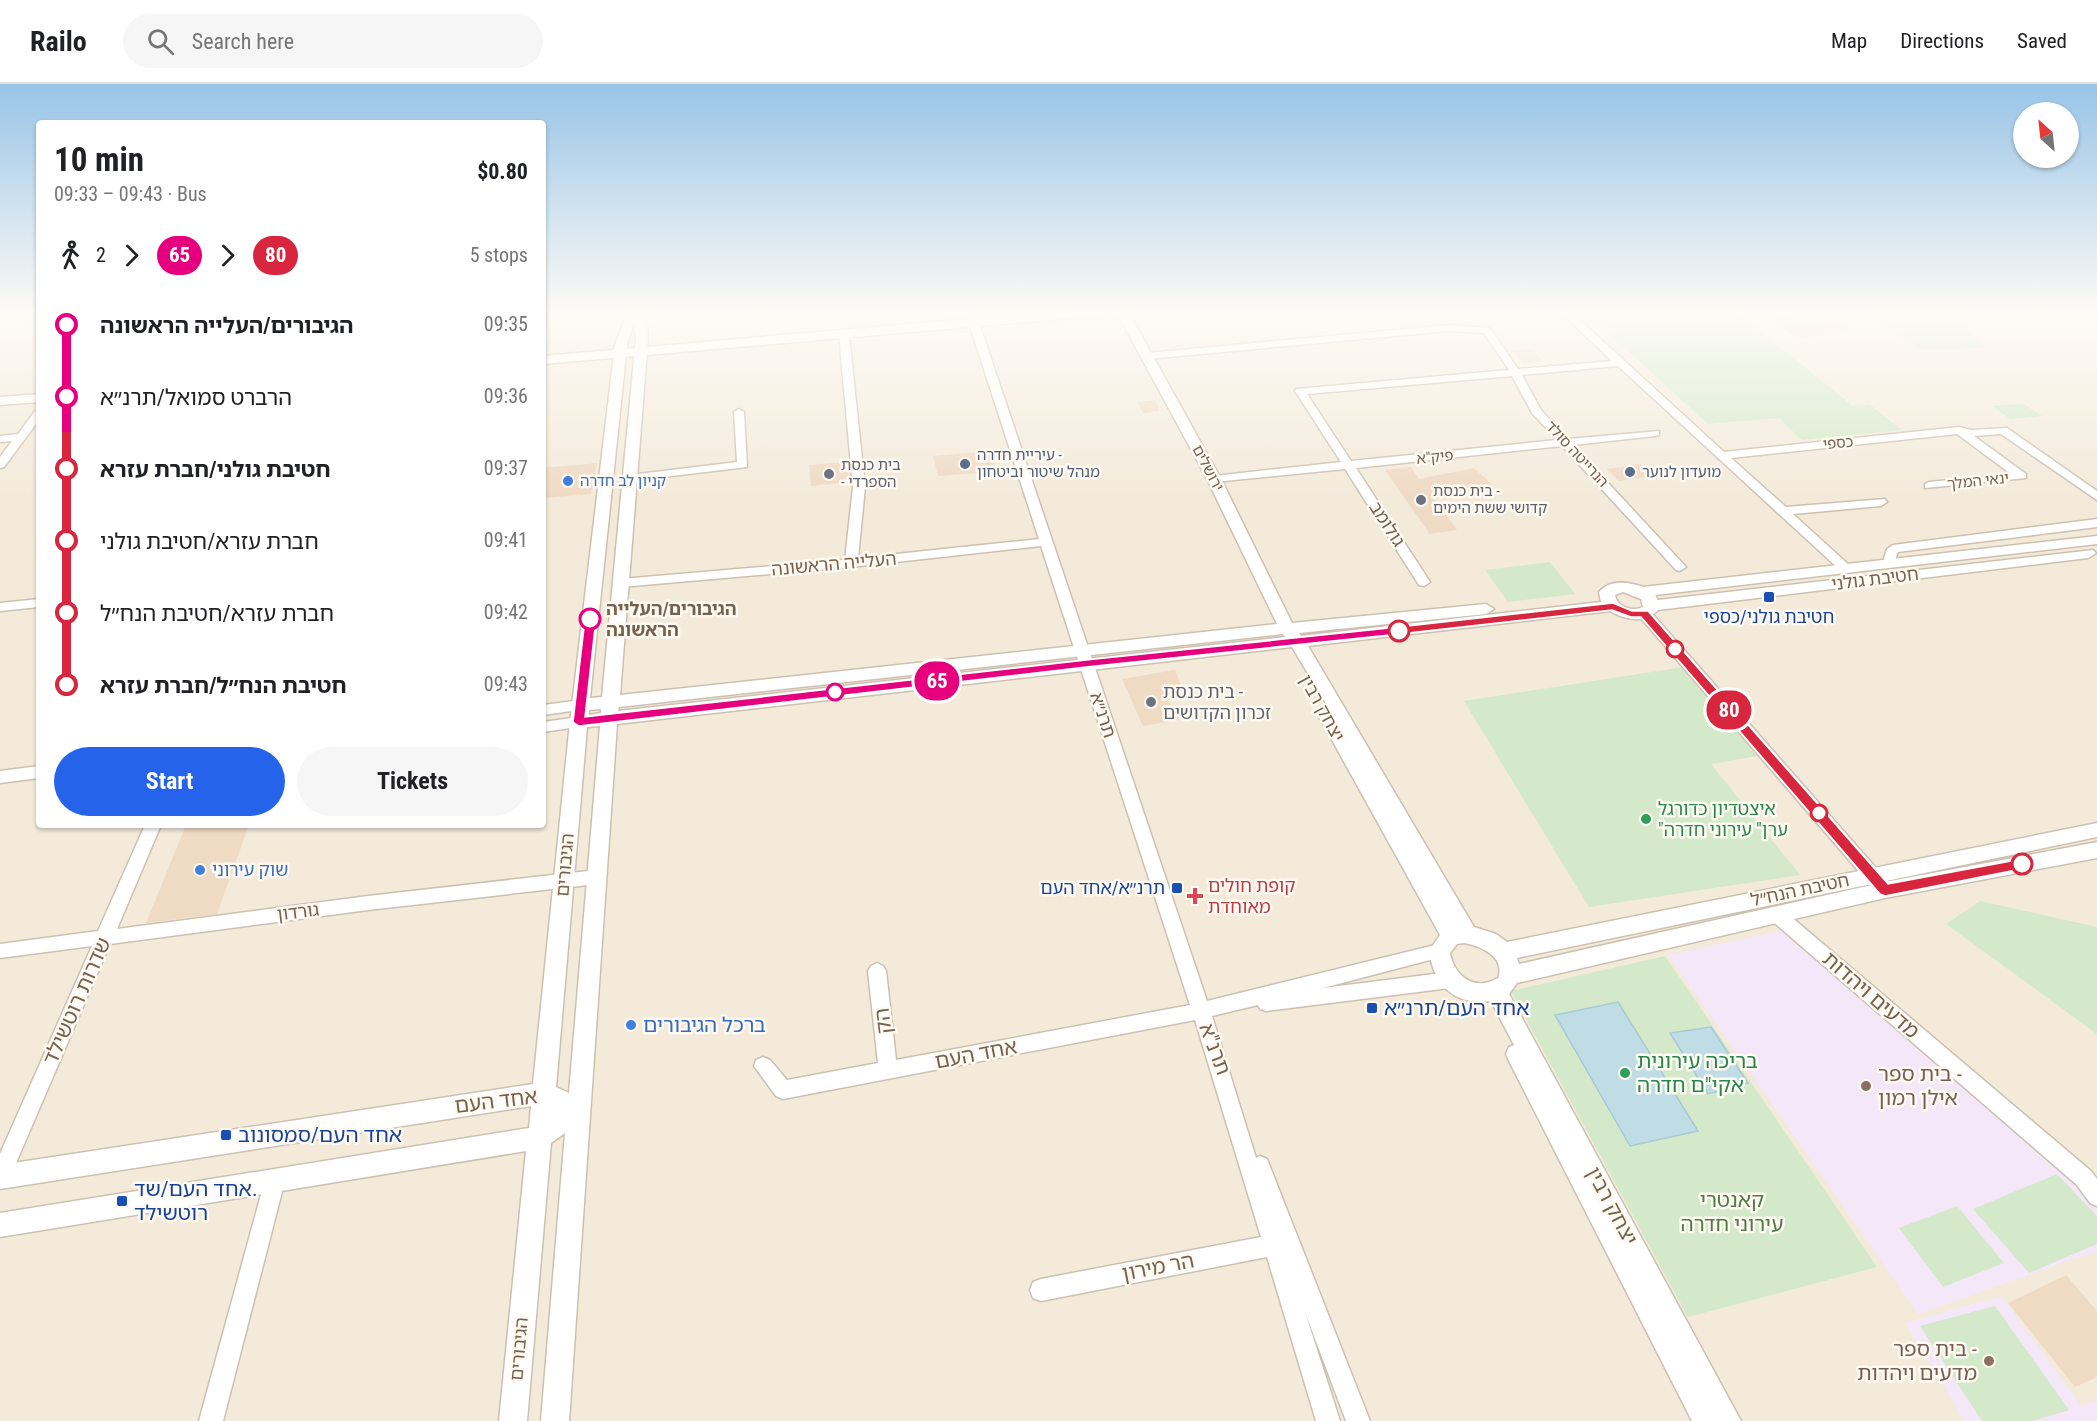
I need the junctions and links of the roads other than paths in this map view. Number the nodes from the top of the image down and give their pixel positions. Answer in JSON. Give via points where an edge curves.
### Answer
{"nodes":[{"id":1,"x":618,"y":373,"type":"edge"},
{"id":2,"x":639,"y":373,"type":"edge"},
{"id":3,"x":848,"y":373,"type":"edge"},
{"id":4,"x":991,"y":373,"type":"edge"},
{"id":5,"x":1156,"y":373,"type":"edge"},
{"id":6,"x":1479,"y":373,"type":"edge"},
{"id":7,"x":1516,"y":373,"type":"edge"},
{"id":8,"x":1632,"y":373,"type":"edge"},
{"id":9,"x":36,"y":388,"type":"edge"},
{"id":10,"x":0,"y":391,"type":"edge"},
{"id":11,"x":36,"y":398,"type":"edge"},
{"id":12,"x":0,"y":401,"type":"edge"},
{"id":13,"x":739,"y":412,"type":"dead end"},
{"id":14,"x":36,"y":417,"type":"edge"},
{"id":15,"x":1959,"y":430,"type":"junction"},
{"id":16,"x":1655,"y":433,"type":"dead end"},
{"id":17,"x":22,"y":436,"type":"junction"},
{"id":18,"x":0,"y":438,"type":"edge"},
{"id":19,"x":1567,"y":442,"type":"junction"},
{"id":20,"x":1724,"y":455,"type":"junction"},
{"id":21,"x":0,"y":465,"type":"edge"},
{"id":22,"x":1350,"y":467,"type":"junction"},
{"id":23,"x":630,"y":478,"type":"junction"},
{"id":24,"x":1214,"y":479,"type":"junction"},
{"id":25,"x":1929,"y":486,"type":"dead end"},
{"id":26,"x":2097,"y":496,"type":"edge"},
{"id":27,"x":1881,"y":502,"type":"dead end"},
{"id":28,"x":1785,"y":511,"type":"junction"},
{"id":29,"x":2097,"y":523,"type":"edge"},
{"id":30,"x":2097,"y":540,"type":"edge"},
{"id":31,"x":1046,"y":542,"type":"junction"},
{"id":32,"x":2097,"y":552,"type":"edge"},
{"id":33,"x":1889,"y":562,"type":"junction"},
{"id":34,"x":851,"y":563,"type":"junction"},
{"id":35,"x":1680,"y":567,"type":"dead end"},
{"id":36,"x":1845,"y":568,"type":"junction"},
{"id":37,"x":1424,"y":582,"type":"dead end"},
{"id":38,"x":621,"y":583,"type":"junction"},
{"id":39,"x":1642,"y":592,"type":"junction"},
{"id":40,"x":1610,"y":601,"type":"junction"},
{"id":41,"x":36,"y":603,"type":"edge"},
{"id":42,"x":0,"y":607,"type":"edge"},
{"id":43,"x":1648,"y":610,"type":"junction"},
{"id":44,"x":1291,"y":638,"type":"junction"},
{"id":45,"x":1084,"y":656,"type":"junction"},
{"id":46,"x":546,"y":710,"type":"edge"},
{"id":47,"x":610,"y":710,"type":"junction"},
{"id":48,"x":580,"y":714,"type":"junction"},
{"id":49,"x":546,"y":726,"type":"edge"},
{"id":50,"x":36,"y":772,"type":"edge"},
{"id":51,"x":0,"y":777,"type":"edge"},
{"id":52,"x":152,"y":828,"type":"edge"},
{"id":53,"x":2097,"y":830,"type":"edge"},
{"id":54,"x":2097,"y":850,"type":"edge"},
{"id":55,"x":597,"y":877,"type":"junction"},
{"id":56,"x":564,"y":881,"type":"junction"},
{"id":57,"x":1879,"y":883,"type":"junction"},
{"id":58,"x":1777,"y":915,"type":"junction"},
{"id":59,"x":104,"y":938,"type":"junction"},
{"id":60,"x":1452,"y":940,"type":"junction"},
{"id":61,"x":0,"y":951,"type":"edge"},
{"id":62,"x":1503,"y":951,"type":"junction"},
{"id":63,"x":877,"y":971,"type":"dead end"},
{"id":64,"x":1450,"y":980,"type":"junction"},
{"id":65,"x":1498,"y":987,"type":"junction"},
{"id":66,"x":1201,"y":1011,"type":"junction"},
{"id":67,"x":763,"y":1066,"type":"dead end"},
{"id":68,"x":888,"y":1071,"type":"junction"},
{"id":69,"x":543,"y":1093,"type":"junction"},
{"id":70,"x":579,"y":1109,"type":"junction"},
{"id":71,"x":539,"y":1138,"type":"junction"},
{"id":72,"x":0,"y":1177,"type":"edge"},
{"id":73,"x":275,"y":1180,"type":"junction"},
{"id":74,"x":2097,"y":1196,"type":"edge"},
{"id":75,"x":0,"y":1225,"type":"edge"},
{"id":76,"x":1275,"y":1245,"type":"junction"},
{"id":77,"x":1041,"y":1290,"type":"dead end"},
{"id":78,"x":211,"y":1421,"type":"edge"},
{"id":79,"x":513,"y":1421,"type":"edge"},
{"id":80,"x":555,"y":1421,"type":"edge"},
{"id":81,"x":1328,"y":1421,"type":"edge"},
{"id":82,"x":1358,"y":1421,"type":"edge"},
{"id":83,"x":1707,"y":1421,"type":"edge"},
{"id":84,"x":1727,"y":1421,"type":"edge"}],
"edges":[{"from":1,"to":48,"type":"street","name":"הגיבורים"},
{"from":2,"to":23,"type":"street","name":"הגיבורים"},
{"from":3,"to":34,"type":"street","via":[[859,487]]},
{"from":4,"to":31,"type":"street","name":"תרנ״א"},
{"from":5,"to":24,"type":"street","name":"ירושלים"},
{"from":6,"to":22,"type":"street","name":"גולומב","via":[[1300,391]]},
{"from":7,"to":19,"type":"street","name":"הנרייטה סולד","via":[[1536,411]]},
{"from":8,"to":20,"type":"street"},
{"from":9,"to":10,"type":"main road"},
{"from":11,"to":12,"type":"main road"},
{"from":13,"to":23,"type":"street","via":[[743,465]]},
{"from":14,"to":17,"type":"street"},
{"from":15,"to":20,"type":"street","name":"כספי"},
{"from":15,"to":25,"type":"street","name":"ינאי המלך","via":[[2022,476]]},
{"from":15,"to":26,"type":"street","name":"כספי","via":[[2003,430]]},
{"from":16,"to":19,"type":"street","name":"פיק\"א"},
{"from":17,"to":18,"type":"street"},
{"from":17,"to":21,"type":"street"},
{"from":19,"to":22,"type":"street","name":"פיק\"א"},
{"from":19,"to":35,"type":"street","name":"הנרייטה סולד"},
{"from":20,"to":28,"type":"street"},
{"from":22,"to":24,"type":"street","name":"פיק\"א"},
{"from":22,"to":37,"type":"street","name":"גולומב"},
{"from":23,"to":38,"type":"street","name":"הגיבורים"},
{"from":24,"to":44,"type":"street","name":"ירושלים"},
{"from":27,"to":28,"type":"street"},
{"from":28,"to":36,"type":"street"},
{"from":29,"to":33,"type":"street","name":"חטיבת גולני","via":[[1893,549]]},
{"from":30,"to":33,"type":"street","name":"חטיבת גולני"},
{"from":31,"to":34,"type":"street","name":"העלייה הראשונה"},
{"from":31,"to":45,"type":"street","name":"תרנ״א"},
{"from":32,"to":43,"type":"street","name":"חטיבת גולני"},
{"from":33,"to":36,"type":"street","name":"חטיבת גולני"},
{"from":34,"to":38,"type":"street","name":"העלייה הראשונה"},
{"from":36,"to":39,"type":"street","name":"חטיבת גולני"},
{"from":38,"to":47,"type":"street","name":"הגיבורים"},
{"from":39,"to":40,"type":"street","name":"חטיבת גולני","via":[[1622,587],[1611,589]]},
{"from":39,"to":43,"type":"street"},
{"from":40,"to":43,"type":"street","via":[[1631,614]]},
{"from":40,"to":44,"type":"street"},
{"from":41,"to":42,"type":"street"},
{"from":43,"to":57,"type":"street"},
{"from":44,"to":45,"type":"street"},
{"from":44,"to":60,"type":"street","name":"יצחק רבין"},
{"from":45,"to":47,"type":"street"},
{"from":45,"to":66,"type":"street","name":"תרנ״א"},
{"from":46,"to":48,"type":"street"},
{"from":47,"to":48,"type":"street"},
{"from":47,"to":55,"type":"street","name":"הגיבורים"},
{"from":48,"to":49,"type":"street"},
{"from":48,"to":56,"type":"street","name":"הגיבורים"},
{"from":50,"to":51,"type":"street"},
{"from":52,"to":59,"type":"street","name":"שדרות רוטשילד"},
{"from":53,"to":57,"type":"street","name":"חטיבת הנח״ל"},
{"from":54,"to":57,"type":"street","name":"חטיבת הנח״ל"},
{"from":55,"to":56,"type":"street","name":"גורדון"},
{"from":55,"to":70,"type":"street","name":"הגיבורים"},
{"from":56,"to":59,"type":"street","name":"גורדון"},
{"from":56,"to":69,"type":"street","name":"הגיבורים"},
{"from":57,"to":58,"type":"street","name":"חטיבת הנח״ל"},
{"from":57,"to":62,"type":"street","name":"חטיבת הנח״ל"},
{"from":58,"to":65,"type":"street","name":"חטיבת הנח״ל"},
{"from":58,"to":74,"type":"street","name":"מדעים ויהדות","via":[[2084,1178]]},
{"from":59,"to":61,"type":"street","name":"גורדון"},
{"from":59,"to":72,"type":"street","name":"שדרות רוטשילד"},
{"from":60,"to":62,"type":"street","via":[[1482,937]]},
{"from":60,"to":64,"type":"street","via":[[1439,960]]},
{"from":60,"to":66,"type":"street","name":"אחד העם"},
{"from":62,"to":65,"type":"street","via":[[1510,965]]},
{"from":63,"to":68,"type":"street","name":"הק"},
{"from":64,"to":65,"type":"street","via":[[1473,993]]},
{"from":64,"to":66,"type":"street","name":"אחד העם"},
{"from":65,"to":83,"type":"street","name":"יצחק רבין"},
{"from":65,"to":84,"type":"street","name":"יצחק רבין"},
{"from":66,"to":68,"type":"street","name":"אחד העם"},
{"from":66,"to":76,"type":"street","name":"תרנ\"א"},
{"from":66,"to":82,"type":"street","name":"תרנ\"א"},
{"from":67,"to":68,"type":"street","name":"אחד העם","via":[[783,1090]]},
{"from":69,"to":70,"type":"street","name":"אחד העם"},
{"from":69,"to":71,"type":"street","name":"הגיבורים"},
{"from":69,"to":72,"type":"street","name":"אחד העם"},
{"from":70,"to":71,"type":"street","name":"אחד העם"},
{"from":70,"to":80,"type":"street","name":"הגיבורים"},
{"from":71,"to":73,"type":"street","name":"אחד העם"},
{"from":71,"to":79,"type":"street","name":"הגיבורים"},
{"from":73,"to":75,"type":"street","name":"אחד העם"},
{"from":73,"to":78,"type":"street"},
{"from":76,"to":77,"type":"street","name":"הר מירון"},
{"from":76,"to":81,"type":"street","name":"תרנ\"א"}]}
